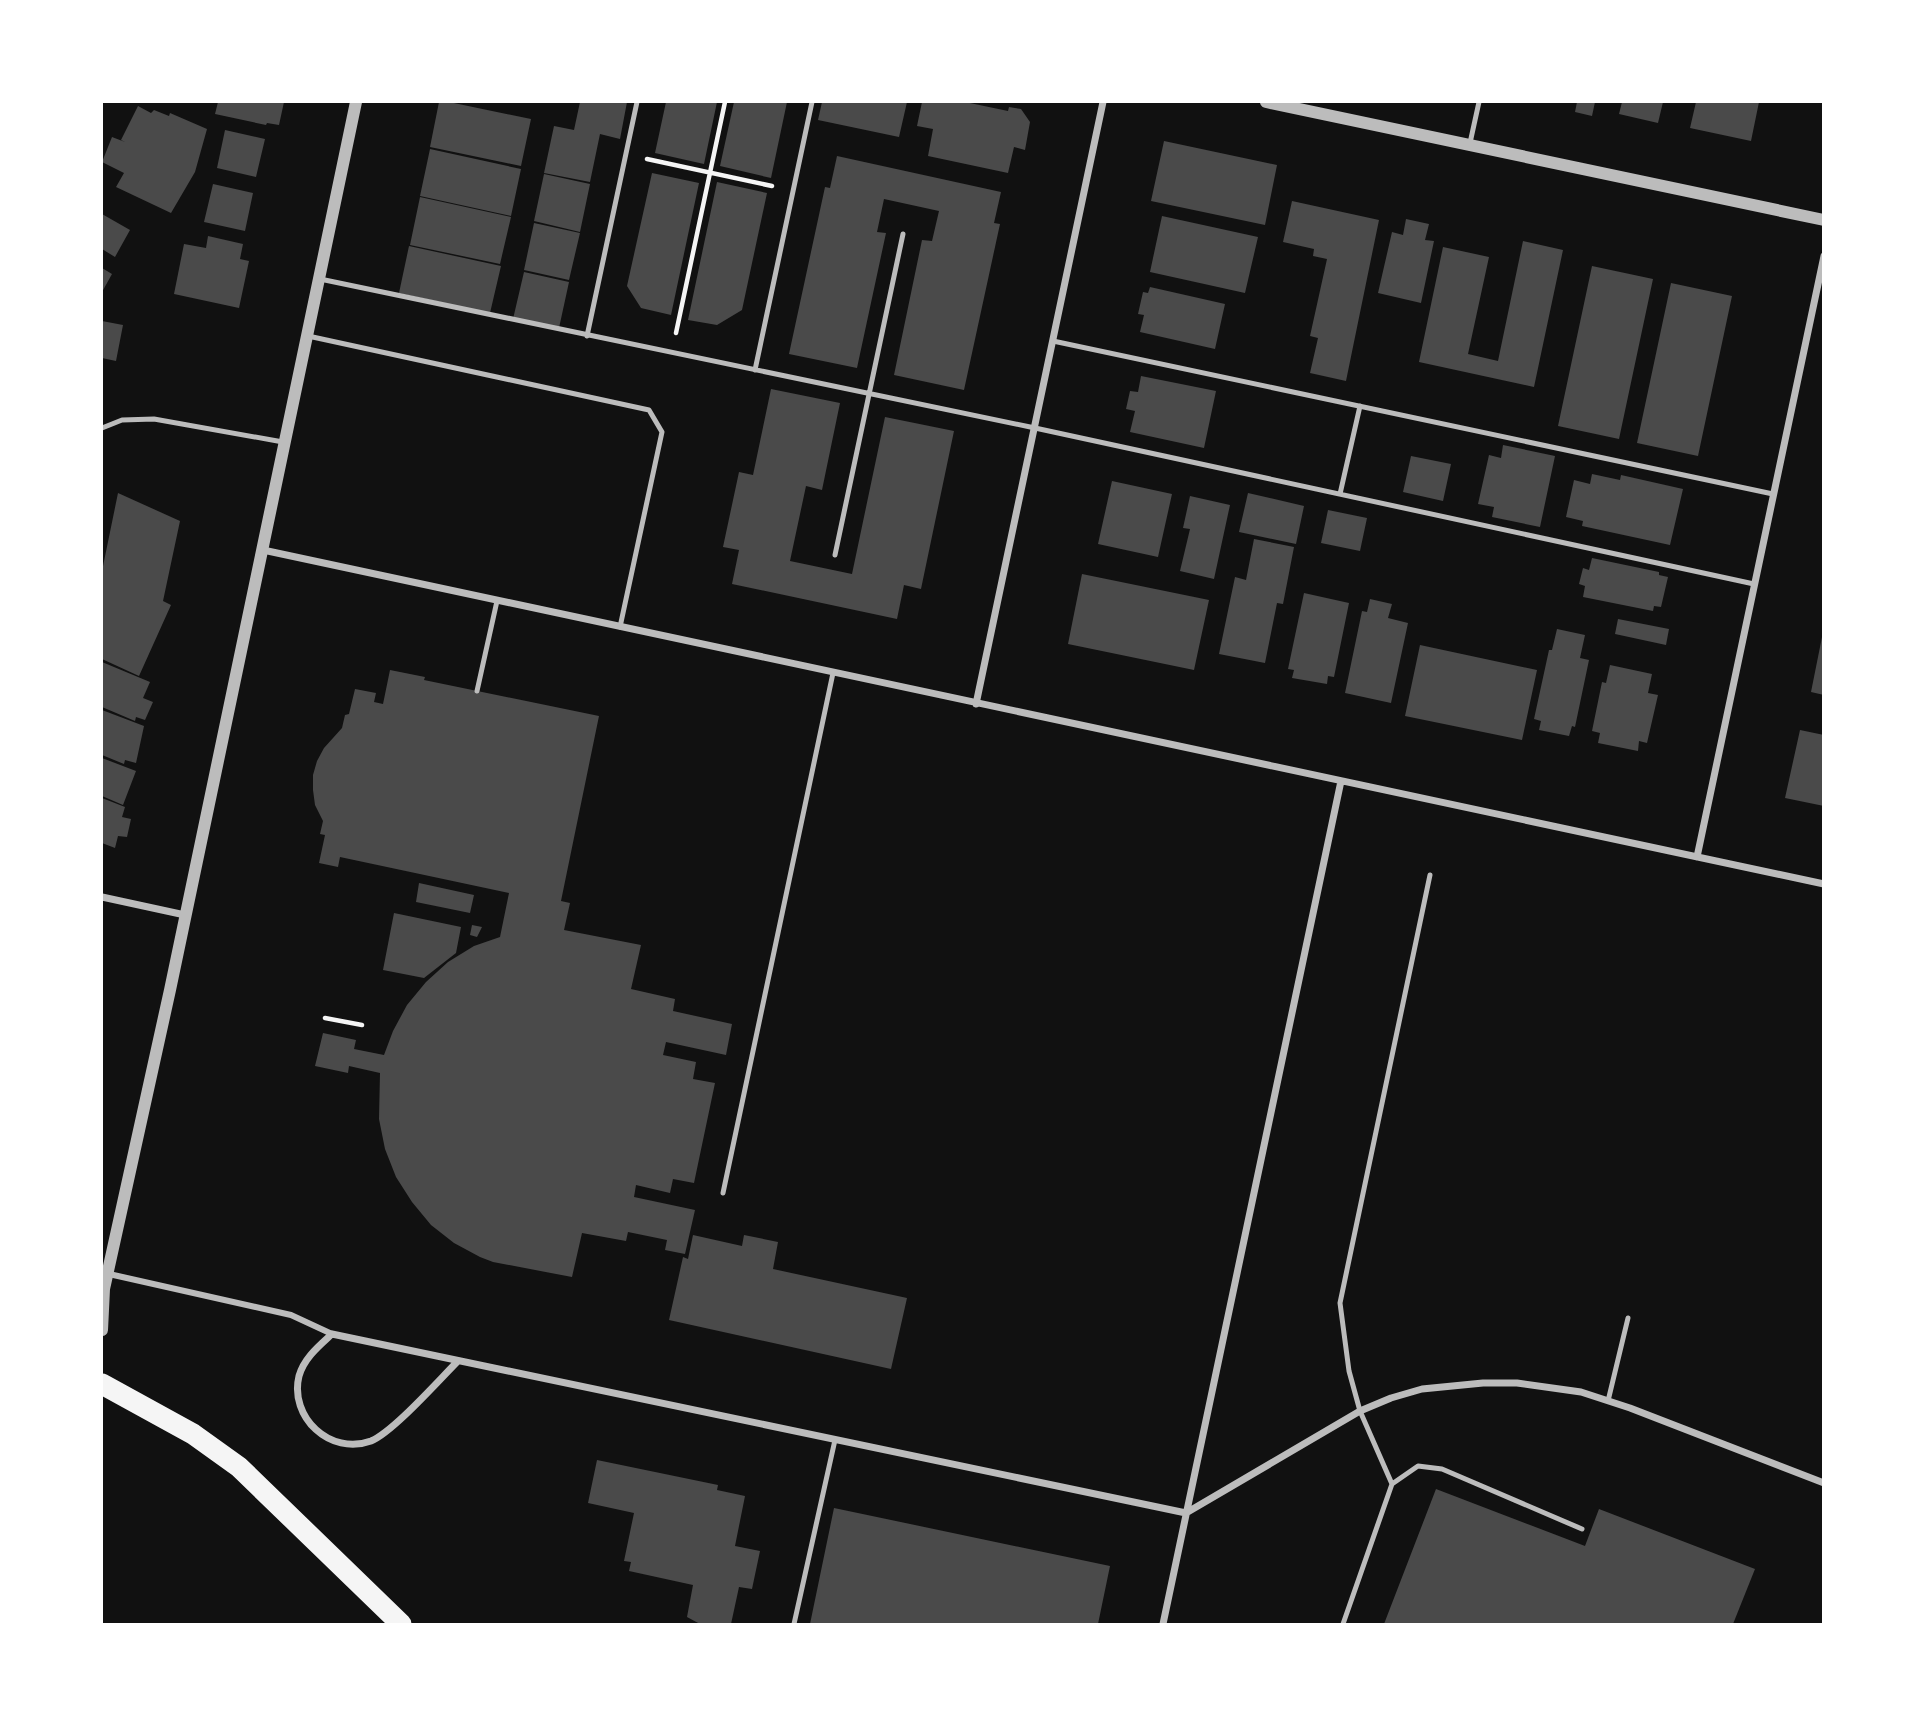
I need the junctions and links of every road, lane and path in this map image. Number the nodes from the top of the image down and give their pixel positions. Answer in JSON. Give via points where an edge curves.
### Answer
{"nodes":[{"id":1,"x":356,"y":102,"type":"edge"},
{"id":2,"x":637,"y":102,"type":"edge"},
{"id":3,"x":726,"y":102,"type":"edge"},
{"id":4,"x":812,"y":102,"type":"edge"},
{"id":5,"x":1103,"y":102,"type":"edge"},
{"id":6,"x":1266,"y":102,"type":"edge"},
{"id":7,"x":1479,"y":102,"type":"edge"},
{"id":8,"x":1470,"y":145,"type":"junction"},
{"id":9,"x":625,"y":155,"type":"junction"},
{"id":10,"x":710,"y":173,"type":"junction"},
{"id":11,"x":793,"y":191,"type":"junction"},
{"id":12,"x":1824,"y":220,"type":"edge"},
{"id":13,"x":903,"y":234,"type":"dead end"},
{"id":14,"x":1824,"y":256,"type":"edge"},
{"id":15,"x":319,"y":279,"type":"junction"},
{"id":16,"x":306,"y":336,"type":"junction"},
{"id":17,"x":587,"y":336,"type":"junction"},
{"id":18,"x":1053,"y":341,"type":"junction"},
{"id":19,"x":671,"y":353,"type":"junction"},
{"id":20,"x":755,"y":370,"type":"junction"},
{"id":21,"x":869,"y":394,"type":"junction"},
{"id":22,"x":1360,"y":407,"type":"junction"},
{"id":23,"x":102,"y":428,"type":"edge"},
{"id":24,"x":1035,"y":428,"type":"junction"},
{"id":25,"x":286,"y":442,"type":"junction"},
{"id":26,"x":1340,"y":494,"type":"junction"},
{"id":27,"x":1773,"y":494,"type":"junction"},
{"id":28,"x":263,"y":550,"type":"junction"},
{"id":29,"x":835,"y":555,"type":"dead end"},
{"id":30,"x":1754,"y":584,"type":"junction"},
{"id":31,"x":497,"y":601,"type":"junction"},
{"id":32,"x":620,"y":627,"type":"junction"},
{"id":33,"x":833,"y":673,"type":"junction"},
{"id":34,"x":477,"y":691,"type":"dead end"},
{"id":35,"x":976,"y":704,"type":"junction"},
{"id":36,"x":1341,"y":781,"type":"junction"},
{"id":37,"x":1697,"y":857,"type":"junction"},
{"id":38,"x":1430,"y":875,"type":"dead end"},
{"id":39,"x":1824,"y":884,"type":"edge"},
{"id":40,"x":102,"y":897,"type":"edge"},
{"id":41,"x":185,"y":915,"type":"junction"},
{"id":42,"x":325,"y":1018,"type":"dead end"},
{"id":43,"x":362,"y":1025,"type":"dead end"},
{"id":44,"x":723,"y":1194,"type":"dead end"},
{"id":45,"x":109,"y":1274,"type":"junction"},
{"id":46,"x":1628,"y":1318,"type":"dead end"},
{"id":47,"x":102,"y":1331,"type":"edge"},
{"id":48,"x":332,"y":1334,"type":"junction"},
{"id":49,"x":458,"y":1361,"type":"junction"},
{"id":50,"x":102,"y":1384,"type":"edge"},
{"id":51,"x":1608,"y":1401,"type":"junction"},
{"id":52,"x":1360,"y":1411,"type":"junction"},
{"id":53,"x":835,"y":1440,"type":"junction"},
{"id":54,"x":1824,"y":1483,"type":"edge"},
{"id":55,"x":1392,"y":1484,"type":"junction"},
{"id":56,"x":1186,"y":1513,"type":"junction"},
{"id":57,"x":1582,"y":1529,"type":"dead end"},
{"id":58,"x":401,"y":1625,"type":"edge"},
{"id":59,"x":794,"y":1625,"type":"edge"},
{"id":60,"x":1163,"y":1625,"type":"edge"},
{"id":61,"x":1343,"y":1625,"type":"edge"}],
"edges":[{"from":1,"to":15,"type":"street"},
{"from":2,"to":9,"type":"lane"},
{"from":3,"to":10,"type":"path"},
{"from":4,"to":11,"type":"lane"},
{"from":5,"to":18,"type":"street"},
{"from":6,"to":8,"type":"street"},
{"from":7,"to":8,"type":"lane"},
{"from":8,"to":12,"type":"street"},
{"from":9,"to":10,"type":"path"},
{"from":9,"to":17,"type":"lane"},
{"from":10,"to":11,"type":"path"},
{"from":10,"to":19,"type":"path"},
{"from":11,"to":20,"type":"lane"},
{"from":13,"to":21,"type":"lane"},
{"from":14,"to":27,"type":"street"},
{"from":15,"to":16,"type":"street"},
{"from":15,"to":17,"type":"lane"},
{"from":16,"to":25,"type":"street"},
{"from":16,"to":32,"type":"lane","via":[[649,410],[662,432]]},
{"from":17,"to":19,"type":"lane"},
{"from":18,"to":22,"type":"lane"},
{"from":18,"to":24,"type":"street"},
{"from":19,"to":20,"type":"lane"},
{"from":20,"to":21,"type":"lane"},
{"from":21,"to":24,"type":"lane"},
{"from":21,"to":29,"type":"lane"},
{"from":22,"to":26,"type":"lane"},
{"from":22,"to":27,"type":"lane"},
{"from":23,"to":25,"type":"lane","via":[[122,420],[154,419]]},
{"from":24,"to":26,"type":"lane"},
{"from":24,"to":35,"type":"street"},
{"from":25,"to":28,"type":"street"},
{"from":26,"to":30,"type":"lane"},
{"from":27,"to":30,"type":"street"},
{"from":28,"to":31,"type":"street"},
{"from":28,"to":41,"type":"street"},
{"from":30,"to":37,"type":"street"},
{"from":31,"to":32,"type":"street"},
{"from":31,"to":34,"type":"lane"},
{"from":32,"to":33,"type":"street"},
{"from":33,"to":35,"type":"street"},
{"from":33,"to":44,"type":"lane"},
{"from":35,"to":36,"type":"street"},
{"from":36,"to":37,"type":"street"},
{"from":36,"to":56,"type":"street"},
{"from":37,"to":39,"type":"street"},
{"from":38,"to":52,"type":"lane","via":[[1340,1303],[1349,1371]]},
{"from":40,"to":41,"type":"street"},
{"from":41,"to":45,"type":"street"},
{"from":42,"to":43,"type":"path"},
{"from":45,"to":47,"type":"street"},
{"from":45,"to":48,"type":"street","via":[[291,1315]]},
{"from":46,"to":51,"type":"lane"},
{"from":48,"to":49,"type":"street"},
{"from":48,"to":49,"type":"street","via":[[304,1363],[297,1390],[299,1404],[313,1428],[336,1441],[361,1443],[387,1431]]},
{"from":49,"to":53,"type":"street"},
{"from":50,"to":58,"type":"highway","via":[[193,1434],[239,1467]]},
{"from":51,"to":52,"type":"street","via":[[1550,1386],[1483,1383],[1422,1389]]},
{"from":51,"to":54,"type":"street"},
{"from":52,"to":55,"type":"lane"},
{"from":52,"to":56,"type":"street"},
{"from":53,"to":56,"type":"street"},
{"from":53,"to":59,"type":"lane"},
{"from":55,"to":57,"type":"lane","via":[[1418,1466],[1430,1466]]},
{"from":55,"to":61,"type":"lane"},
{"from":56,"to":60,"type":"street"}]}
